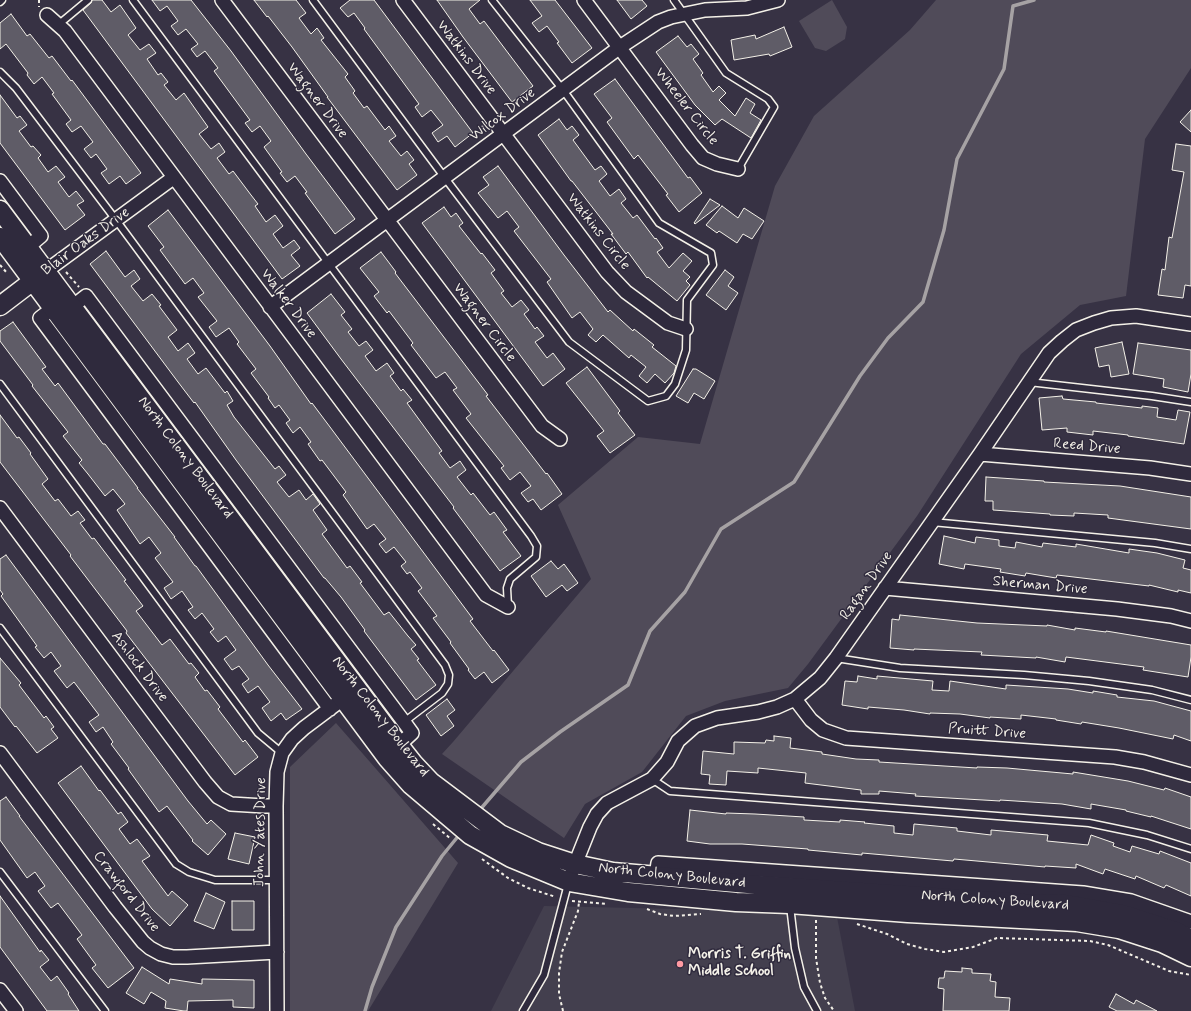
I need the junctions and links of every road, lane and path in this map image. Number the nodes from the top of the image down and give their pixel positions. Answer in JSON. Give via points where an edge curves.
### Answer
{"nodes":[{"id":1,"x":88,"y":0,"type":"edge"},
{"id":2,"x":133,"y":0,"type":"edge"},
{"id":3,"x":222,"y":0,"type":"edge"},
{"id":4,"x":313,"y":0,"type":"edge"},
{"id":5,"x":403,"y":0,"type":"edge"},
{"id":6,"x":492,"y":0,"type":"edge"},
{"id":7,"x":584,"y":0,"type":"edge"},
{"id":8,"x":674,"y":0,"type":"edge"},
{"id":9,"x":778,"y":0,"type":"edge"},
{"id":10,"x":764,"y":2,"type":"edge"},
{"id":11,"x":684,"y":14,"type":"junction"},
{"id":12,"x":47,"y":15,"type":"dead end"},
{"id":13,"x":58,"y":25,"type":"junction"},
{"id":14,"x":620,"y":47,"type":"junction"},
{"id":15,"x":0,"y":72,"type":"edge"},
{"id":16,"x":563,"y":90,"type":"junction"},
{"id":17,"x":504,"y":135,"type":"junction"},
{"id":18,"x":738,"y":168,"type":"joint"},
{"id":19,"x":173,"y":178,"type":"junction"},
{"id":20,"x":445,"y":178,"type":"junction"},
{"id":21,"x":0,"y":181,"type":"edge"},
{"id":22,"x":0,"y":210,"type":"edge"},
{"id":23,"x":116,"y":220,"type":"junction"},
{"id":24,"x":387,"y":221,"type":"junction"},
{"id":25,"x":2,"y":243,"type":"edge"},
{"id":26,"x":28,"y":247,"type":"junction"},
{"id":27,"x":329,"y":264,"type":"junction"},
{"id":28,"x":39,"y":276,"type":"junction"},
{"id":29,"x":0,"y":306,"type":"edge"},
{"id":30,"x":72,"y":307,"type":"junction"},
{"id":31,"x":270,"y":307,"type":"junction"},
{"id":32,"x":1191,"y":324,"type":"edge"},
{"id":33,"x":686,"y":329,"type":"junction"},
{"id":34,"x":1029,"y":382,"type":"junction"},
{"id":35,"x":0,"y":384,"type":"edge"},
{"id":36,"x":1191,"y":402,"type":"edge"},
{"id":37,"x":560,"y":439,"type":"dead end"},
{"id":38,"x":980,"y":454,"type":"junction"},
{"id":39,"x":1191,"y":474,"type":"edge"},
{"id":40,"x":0,"y":508,"type":"edge"},
{"id":41,"x":932,"y":522,"type":"junction"},
{"id":42,"x":1191,"y":549,"type":"edge"},
{"id":43,"x":885,"y":588,"type":"junction"},
{"id":44,"x":508,"y":607,"type":"joint"},
{"id":45,"x":1191,"y":621,"type":"edge"},
{"id":46,"x":0,"y":628,"type":"edge"},
{"id":47,"x":836,"y":658,"type":"junction"},
{"id":48,"x":343,"y":699,"type":"junction"},
{"id":49,"x":795,"y":699,"type":"junction"},
{"id":50,"x":1191,"y":700,"type":"edge"},
{"id":51,"x":404,"y":722,"type":"junction"},
{"id":52,"x":399,"y":745,"type":"junction"},
{"id":53,"x":0,"y":753,"type":"edge"},
{"id":54,"x":282,"y":753,"type":"junction"},
{"id":55,"x":1191,"y":775,"type":"edge"},
{"id":56,"x":652,"y":779,"type":"junction"},
{"id":57,"x":276,"y":806,"type":"junction"},
{"id":58,"x":1191,"y":849,"type":"edge"},
{"id":59,"x":575,"y":864,"type":"junction"},
{"id":60,"x":0,"y":872,"type":"edge"},
{"id":61,"x":656,"y":876,"type":"junction"},
{"id":62,"x":276,"y":880,"type":"junction"},
{"id":63,"x":569,"y":882,"type":"junction"},
{"id":64,"x":790,"y":895,"type":"junction"},
{"id":65,"x":578,"y":902,"type":"dead end"},
{"id":66,"x":816,"y":919,"type":"dead end"},
{"id":67,"x":1191,"y":922,"type":"edge"},
{"id":68,"x":1191,"y":939,"type":"edge"},
{"id":69,"x":277,"y":952,"type":"junction"},
{"id":70,"x":1191,"y":957,"type":"edge"},
{"id":71,"x":0,"y":990,"type":"edge"},
{"id":72,"x":16,"y":1011,"type":"edge"},
{"id":73,"x":105,"y":1011,"type":"edge"},
{"id":74,"x":277,"y":1011,"type":"edge"},
{"id":75,"x":522,"y":1011,"type":"edge"},
{"id":76,"x":563,"y":1011,"type":"edge"},
{"id":77,"x":817,"y":1011,"type":"edge"},
{"id":78,"x":834,"y":1011,"type":"edge"}],
"edges":[{"from":1,"to":13,"type":"lane"},
{"from":2,"to":27,"type":"lane"},
{"from":3,"to":24,"type":"street","name":"Wagner Drive"},
{"from":4,"to":20,"type":"lane"},
{"from":5,"to":17,"type":"street","name":"Watkins Drive"},
{"from":6,"to":16,"type":"lane"},
{"from":7,"to":14,"type":"street","name":"Wheeler Circle"},
{"from":8,"to":11,"type":"lane"},
{"from":9,"to":10,"type":"street","name":"Wilcox Drive"},
{"from":10,"to":11,"type":"street","name":"Wilcox Drive","via":[[747,8]]},
{"from":11,"to":14,"type":"street","name":"Wilcox Drive","via":[[658,22]]},
{"from":11,"to":18,"type":"lane","via":[[726,73],[768,99],[774,107]]},
{"from":12,"to":13,"type":"street","name":"Walker Drive"},
{"from":13,"to":19,"type":"street","name":"Walker Drive"},
{"from":14,"to":16,"type":"street","name":"Wilcox Drive"},
{"from":14,"to":18,"type":"street","name":"Wheeler Circle","via":[[703,158]]},
{"from":15,"to":23,"type":"lane","via":[[16,88]]},
{"from":16,"to":17,"type":"street","name":"Wilcox Drive"},
{"from":16,"to":33,"type":"lane","via":[[660,223],[711,253],[713,266],[687,300]]},
{"from":17,"to":20,"type":"street","name":"Wilcox Drive"},
{"from":17,"to":33,"type":"street","name":"Watkins Circle","via":[[607,272],[626,292],[668,323]]},
{"from":19,"to":23,"type":"street","name":"Blair Oaks Drive"},
{"from":19,"to":31,"type":"street","name":"Walker Drive"},
{"from":20,"to":24,"type":"street","name":"Wilcox Drive"},
{"from":20,"to":33,"type":"lane","via":[[569,342],[648,401],[666,396],[675,384],[686,350]]},
{"from":21,"to":26,"type":"street","via":[[41,236]]},
{"from":22,"to":26,"type":"main road","name":"North Colony Boulevard"},
{"from":23,"to":28,"type":"street","name":"Blair Oaks Drive"},
{"from":23,"to":51,"type":"lane","via":[[445,665],[449,675],[448,684],[442,693]]},
{"from":24,"to":27,"type":"street","name":"Wilcox Drive"},
{"from":24,"to":37,"type":"street","name":"Wagner Circle","via":[[542,426]]},
{"from":25,"to":28,"type":"main road","name":"North Colony Boulevard"},
{"from":26,"to":28,"type":"main road","name":"North Colony Boulevard"},
{"from":27,"to":31,"type":"street","name":"Wilcox Drive"},
{"from":27,"to":44,"type":"lane","via":[[537,546],[536,557],[510,579],[507,588]]},
{"from":28,"to":29,"type":"main road","name":"Blair Oaks Drive"},
{"from":28,"to":30,"type":"main road","name":"North Colony Boulevard"},
{"from":28,"to":48,"type":"main road","name":"North Colony Boulevard","via":[[53,308]]},
{"from":30,"to":48,"type":"main road","name":"North Colony Boulevard"},
{"from":30,"to":51,"type":"street","via":[[86,296]]},
{"from":31,"to":44,"type":"street","name":"Walker Drive","via":[[486,595]]},
{"from":32,"to":34,"type":"street","name":"Ragan Drive","via":[[1136,316],[1111,318],[1094,323],[1076,330],[1062,340],[1049,353]]},
{"from":34,"to":36,"type":"lane"},
{"from":34,"to":38,"type":"street","name":"Ragan Drive"},
{"from":35,"to":54,"type":"lane","via":[[258,733]]},
{"from":38,"to":39,"type":"street","name":"Reed Drive","via":[[1150,468]]},
{"from":38,"to":41,"type":"street","name":"Ragan Drive"},
{"from":40,"to":57,"type":"street","name":"Ashlock Drive","via":[[218,797],[231,804]]},
{"from":41,"to":42,"type":"lane","via":[[1155,543]]},
{"from":41,"to":43,"type":"street","name":"Ragan Drive"},
{"from":43,"to":45,"type":"street","name":"Sherman Drive","via":[[1117,609]]},
{"from":43,"to":47,"type":"street","name":"Ragan Drive"},
{"from":46,"to":62,"type":"lane","via":[[176,864],[189,872],[215,880]]},
{"from":47,"to":49,"type":"street","name":"Ragan Drive","via":[[820,678]]},
{"from":47,"to":50,"type":"lane","via":[[900,668],[1089,681],[1152,690]]},
{"from":48,"to":52,"type":"main road","name":"North Colony Boulevard"},
{"from":48,"to":54,"type":"street","name":"John Yates Drive","via":[[304,728]]},
{"from":48,"to":63,"type":"main road","name":"North Colony Boulevard","via":[[411,786],[446,816],[470,835],[510,858]]},
{"from":49,"to":55,"type":"street","name":"Pruitt Drive","via":[[811,720],[823,730],[846,738],[1115,756]]},
{"from":49,"to":56,"type":"street","name":"Ragan Drive","via":[[777,707],[718,718],[695,726],[678,741],[667,762]]},
{"from":51,"to":52,"type":"street","via":[[412,733]]},
{"from":52,"to":59,"type":"main road","name":"North Colony Boulevard","via":[[431,782],[500,834],[538,852]]},
{"from":53,"to":69,"type":"street","name":"Crawford Drive","via":[[115,907],[150,948],[167,955],[188,957]]},
{"from":54,"to":57,"type":"street","name":"John Yates Drive","via":[[277,772]]},
{"from":56,"to":58,"type":"lane","via":[[670,791],[1089,823],[1147,835]]},
{"from":56,"to":59,"type":"street","name":"Ragan Drive","via":[[607,803],[597,814]]},
{"from":57,"to":62,"type":"street","name":"John Yates Drive"},
{"from":59,"to":61,"type":"main road","name":"North Colony Boulevard","via":[[613,872]]},
{"from":59,"to":63,"type":"street","name":"Ragan Drive"},
{"from":60,"to":73,"type":"lane"},
{"from":61,"to":64,"type":"main road","name":"North Colony Boulevard","via":[[759,885]]},
{"from":61,"to":67,"type":"street","via":[[658,863],[1083,893],[1131,901]]},
{"from":62,"to":69,"type":"street","name":"John Yates Drive"},
{"from":63,"to":64,"type":"main road","name":"North Colony Boulevard","via":[[628,892],[736,902]]},
{"from":63,"to":75,"type":"lane","via":[[544,975]]},
{"from":64,"to":68,"type":"main road","name":"North Colony Boulevard","via":[[1067,904],[1123,914],[1176,931]]},
{"from":64,"to":70,"type":"main road","name":"North Colony Boulevard","via":[[915,914],[1077,922],[1119,929],[1162,943]]},
{"from":64,"to":77,"type":"lane","via":[[795,948],[804,987]]},
{"from":65,"to":76,"type":"path","via":[[578,911],[562,952],[559,973],[559,994]]},
{"from":66,"to":78,"type":"path","via":[[816,958],[820,983],[825,998]]},
{"from":69,"to":74,"type":"street","name":"John Yates Drive"},
{"from":71,"to":72,"type":"street"}]}
